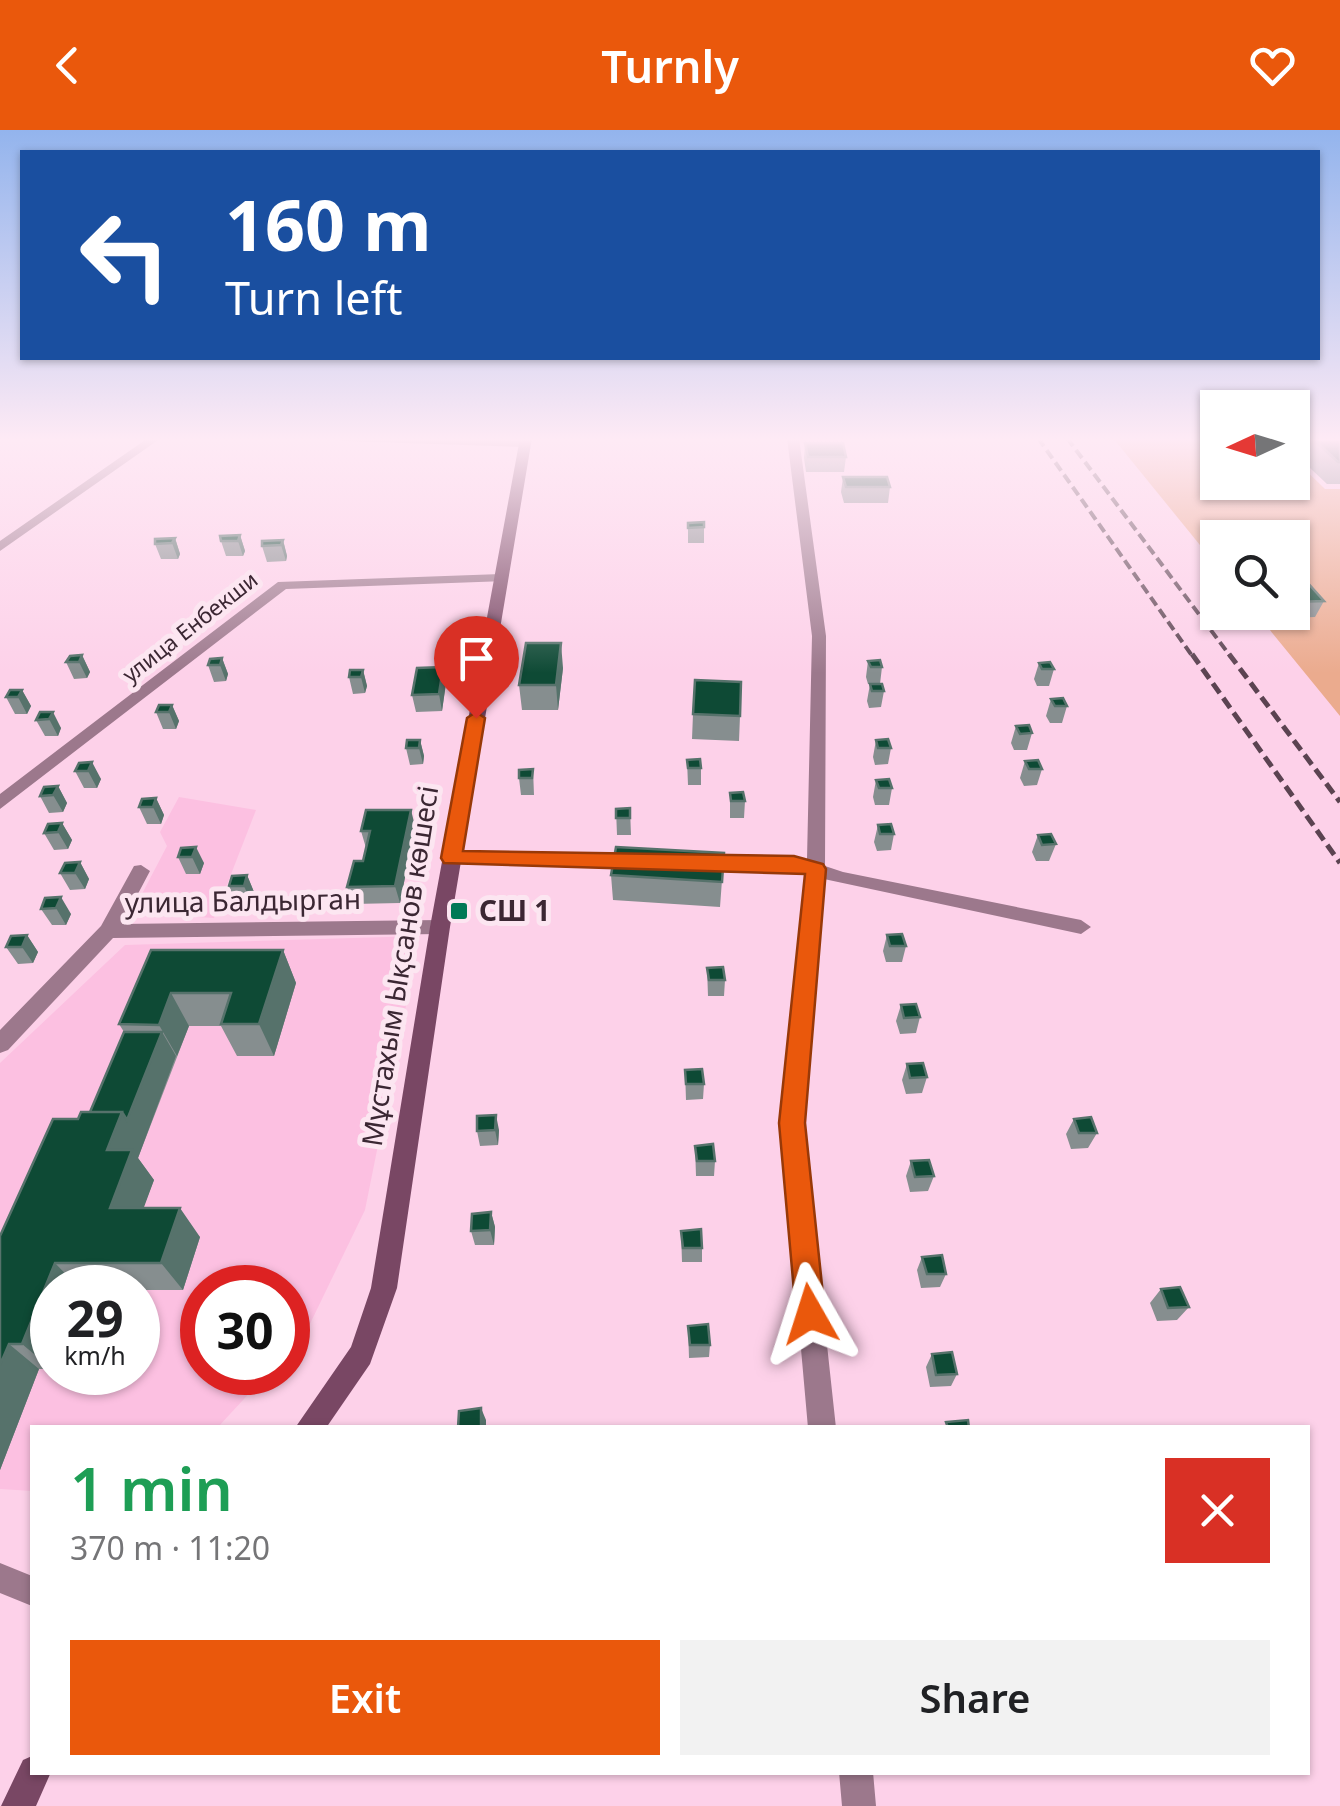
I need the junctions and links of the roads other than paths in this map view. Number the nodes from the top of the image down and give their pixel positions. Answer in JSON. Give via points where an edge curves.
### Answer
{"nodes":[{"id":1,"x":44,"y":516,"type":"edge"},
{"id":2,"x":512,"y":516,"type":"edge"},
{"id":3,"x":803,"y":516,"type":"edge"},
{"id":4,"x":0,"y":547,"type":"edge"},
{"id":5,"x":501,"y":578,"type":"junction"},
{"id":6,"x":0,"y":803,"type":"edge"},
{"id":7,"x":452,"y":858,"type":"junction"},
{"id":8,"x":816,"y":869,"type":"junction"},
{"id":9,"x":141,"y":872,"type":"dead end"},
{"id":10,"x":440,"y":927,"type":"junction"},
{"id":11,"x":1081,"y":927,"type":"dead end"},
{"id":12,"x":108,"y":930,"type":"junction"},
{"id":13,"x":0,"y":1044,"type":"edge"},
{"id":14,"x":311,"y":1425,"type":"edge"},
{"id":15,"x":822,"y":1425,"type":"edge"},
{"id":16,"x":0,"y":1578,"type":"edge"},
{"id":17,"x":30,"y":1590,"type":"edge"},
{"id":18,"x":34,"y":1775,"type":"edge"},
{"id":19,"x":856,"y":1775,"type":"edge"},
{"id":20,"x":18,"y":1806,"type":"edge"},
{"id":21,"x":859,"y":1806,"type":"edge"}],
"edges":[{"from":1,"to":4,"type":"street"},
{"from":2,"to":5,"type":"main road","name":"Мұстахым Ықсанов көшесі"},
{"from":3,"to":8,"type":"street","via":[[819,636]]},
{"from":5,"to":6,"type":"street","name":"улица Енбекши","via":[[284,584]]},
{"from":5,"to":7,"type":"main road","name":"Мұстахым Ықсанов көшесі"},
{"from":7,"to":8,"type":"street"},
{"from":7,"to":10,"type":"main road","name":"Мұстахым Ықсанов көшесі"},
{"from":8,"to":11,"type":"street"},
{"from":8,"to":15,"type":"street","via":[[792,1123]]},
{"from":9,"to":12,"type":"street","name":"улица Балдырган"},
{"from":10,"to":12,"type":"street","name":"улица Балдырган"},
{"from":10,"to":14,"type":"main road","name":"Мұстахым Ықсанов көшесі","via":[[374,1327]]},
{"from":12,"to":13,"type":"street","name":"улица Балдырган"},
{"from":16,"to":17,"type":"street"},
{"from":18,"to":20,"type":"main road"},
{"from":19,"to":21,"type":"street"}]}
